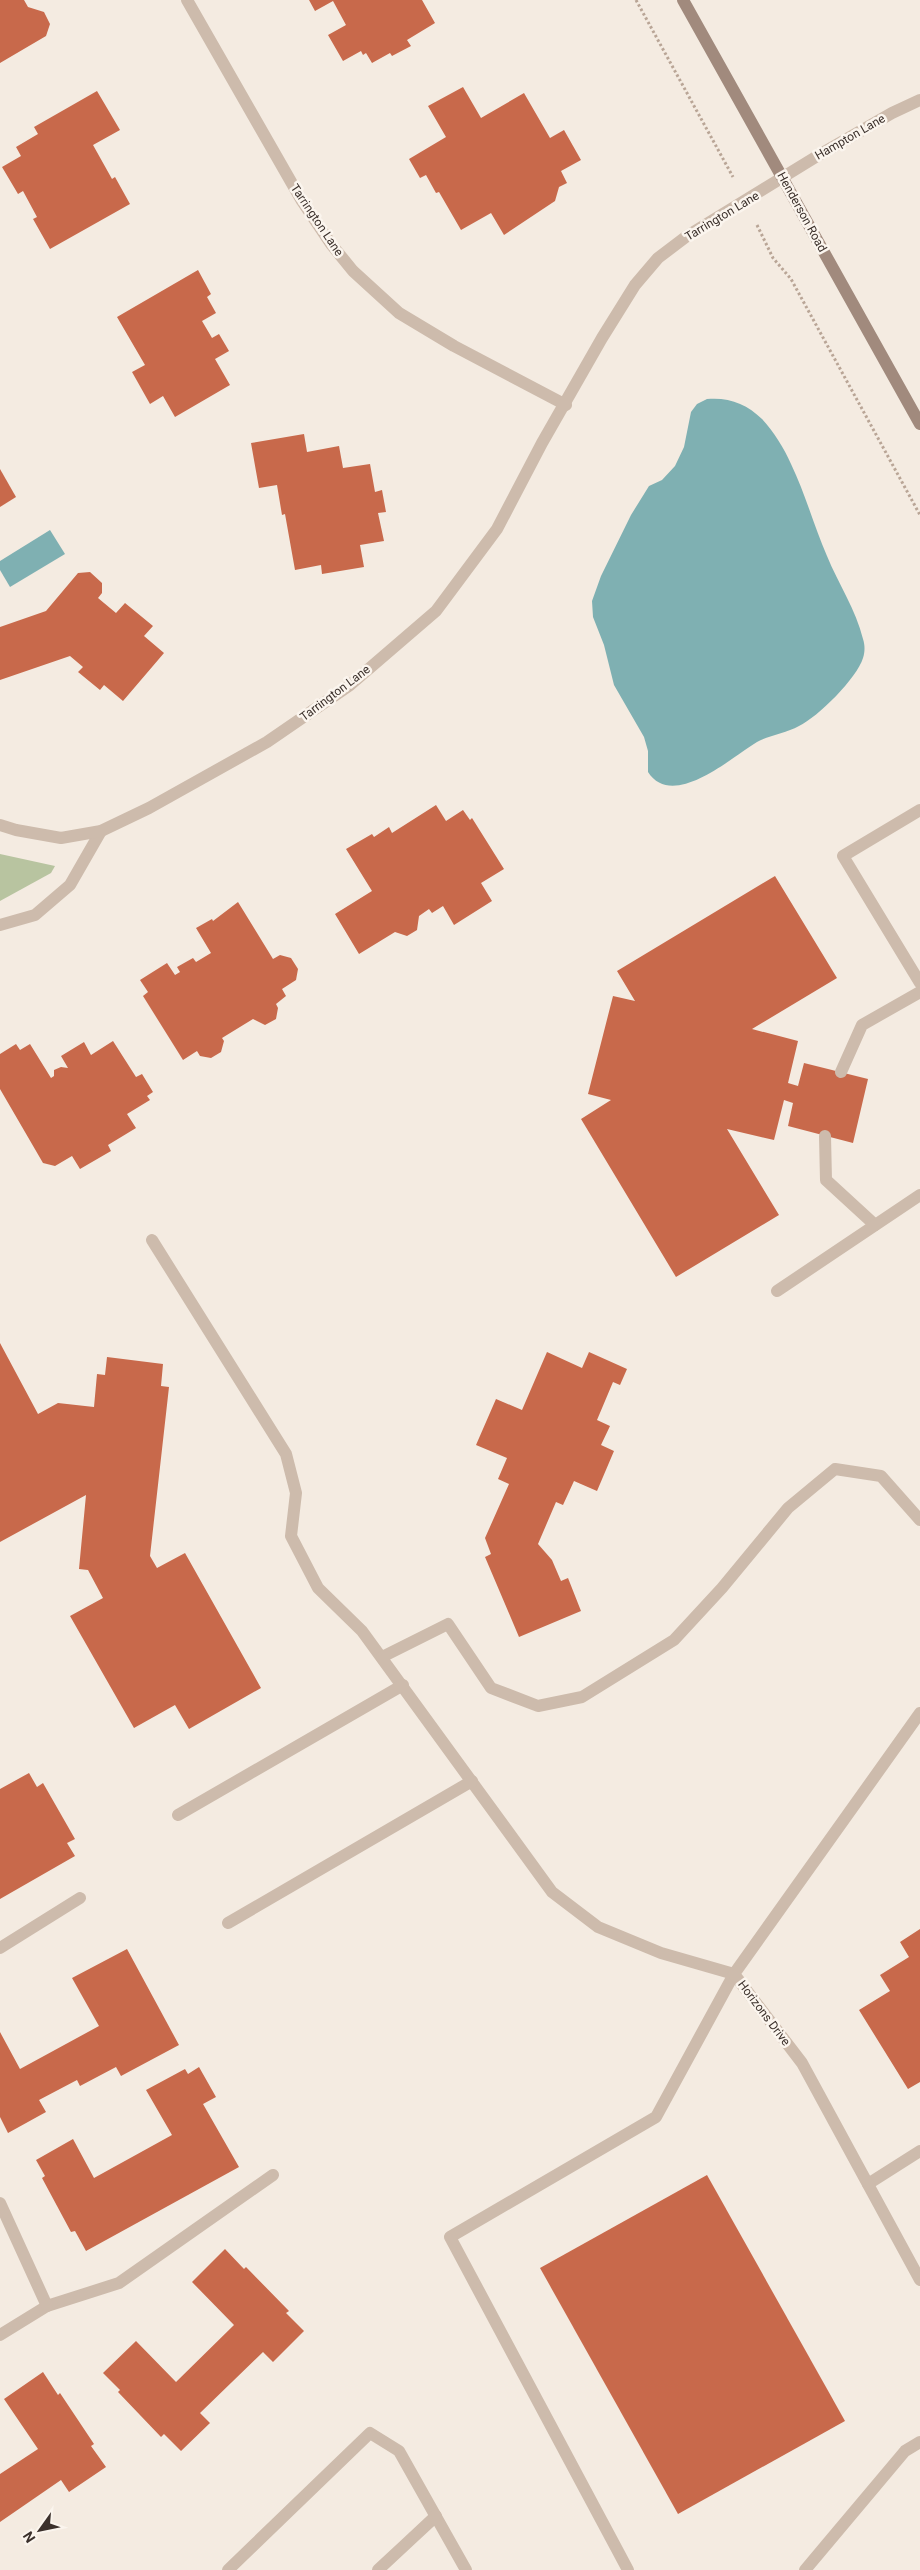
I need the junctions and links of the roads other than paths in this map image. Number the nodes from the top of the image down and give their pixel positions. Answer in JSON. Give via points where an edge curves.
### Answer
{"nodes":[{"id":1,"x":187,"y":0,"type":"edge"},
{"id":2,"x":684,"y":0,"type":"edge"},
{"id":3,"x":920,"y":100,"type":"edge"},
{"id":4,"x":783,"y":179,"type":"junction"},
{"id":5,"x":566,"y":405,"type":"junction"},
{"id":6,"x":920,"y":424,"type":"edge"},
{"id":7,"x":920,"y":810,"type":"edge"},
{"id":8,"x":0,"y":825,"type":"edge"},
{"id":9,"x":100,"y":831,"type":"junction"},
{"id":10,"x":0,"y":925,"type":"edge"},
{"id":11,"x":920,"y":983,"type":"edge"},
{"id":12,"x":920,"y":992,"type":"edge"},
{"id":13,"x":841,"y":1072,"type":"dead end"},
{"id":14,"x":825,"y":1136,"type":"dead end"},
{"id":15,"x":920,"y":1195,"type":"edge"},
{"id":16,"x":875,"y":1225,"type":"junction"},
{"id":17,"x":152,"y":1240,"type":"dead end"},
{"id":18,"x":777,"y":1291,"type":"dead end"},
{"id":19,"x":920,"y":1520,"type":"edge"},
{"id":20,"x":382,"y":1657,"type":"junction"},
{"id":21,"x":403,"y":1685,"type":"junction"},
{"id":22,"x":920,"y":1712,"type":"edge"},
{"id":23,"x":472,"y":1781,"type":"junction"},
{"id":24,"x":178,"y":1815,"type":"dead end"},
{"id":25,"x":80,"y":1898,"type":"dead end"},
{"id":26,"x":228,"y":1923,"type":"dead end"},
{"id":27,"x":0,"y":1948,"type":"edge"},
{"id":28,"x":734,"y":1974,"type":"junction"},
{"id":29,"x":920,"y":2151,"type":"edge"},
{"id":30,"x":273,"y":2175,"type":"dead end"},
{"id":31,"x":868,"y":2184,"type":"junction"},
{"id":32,"x":0,"y":2203,"type":"edge"},
{"id":33,"x":920,"y":2280,"type":"edge"},
{"id":34,"x":47,"y":2306,"type":"junction"},
{"id":35,"x":0,"y":2335,"type":"edge"},
{"id":36,"x":920,"y":2442,"type":"edge"},
{"id":37,"x":436,"y":2516,"type":"junction"},
{"id":38,"x":228,"y":2570,"type":"edge"},
{"id":39,"x":378,"y":2570,"type":"edge"},
{"id":40,"x":466,"y":2570,"type":"edge"},
{"id":41,"x":628,"y":2570,"type":"edge"},
{"id":42,"x":805,"y":2570,"type":"edge"}],
"edges":[{"from":1,"to":5,"type":"street","name":"Tarrington Lane","via":[[302,201],[353,271],[399,313]]},
{"from":2,"to":4,"type":"main road","name":"Henderson Road"},
{"from":3,"to":4,"type":"street","name":"Hampton Lane","via":[[818,155]]},
{"from":4,"to":5,"type":"street","name":"Tarrington Lane","via":[[687,236],[658,258],[635,285]]},
{"from":4,"to":6,"type":"main road","name":"Henderson Road"},
{"from":5,"to":9,"type":"street","name":"Tarrington Lane","via":[[497,528],[436,611],[350,685],[267,742],[149,808]]},
{"from":7,"to":11,"type":"street","via":[[843,856]]},
{"from":8,"to":9,"type":"street","name":"Tarrington Lane","via":[[61,838]]},
{"from":9,"to":10,"type":"street","via":[[70,885],[35,916]]},
{"from":12,"to":13,"type":"street","via":[[862,1024]]},
{"from":14,"to":16,"type":"street","via":[[826,1180]]},
{"from":15,"to":16,"type":"street"},
{"from":16,"to":18,"type":"street"},
{"from":17,"to":20,"type":"street","via":[[286,1454],[296,1492],[291,1536],[318,1588],[362,1630]]},
{"from":19,"to":20,"type":"street","via":[[881,1476],[835,1469],[788,1508],[674,1640],[582,1697],[538,1706],[490,1688],[448,1624]]},
{"from":20,"to":21,"type":"street"},
{"from":21,"to":23,"type":"street"},
{"from":21,"to":24,"type":"street"},
{"from":22,"to":28,"type":"street","name":"Horizons Drive"},
{"from":23,"to":26,"type":"street"},
{"from":23,"to":28,"type":"street","via":[[552,1892],[598,1927],[661,1953]]},
{"from":25,"to":27,"type":"street"},
{"from":28,"to":31,"type":"street","name":"Horizons Drive","via":[[802,2063]]},
{"from":28,"to":41,"type":"street","via":[[656,2116],[450,2236]]},
{"from":29,"to":31,"type":"street"},
{"from":30,"to":34,"type":"street","via":[[119,2283]]},
{"from":31,"to":33,"type":"street","name":"Horizons Drive"},
{"from":32,"to":34,"type":"street"},
{"from":34,"to":35,"type":"street"},
{"from":36,"to":42,"type":"street","via":[[906,2451]]},
{"from":37,"to":38,"type":"street","via":[[399,2451],[370,2433]]},
{"from":37,"to":39,"type":"street"},
{"from":37,"to":40,"type":"street"}]}
